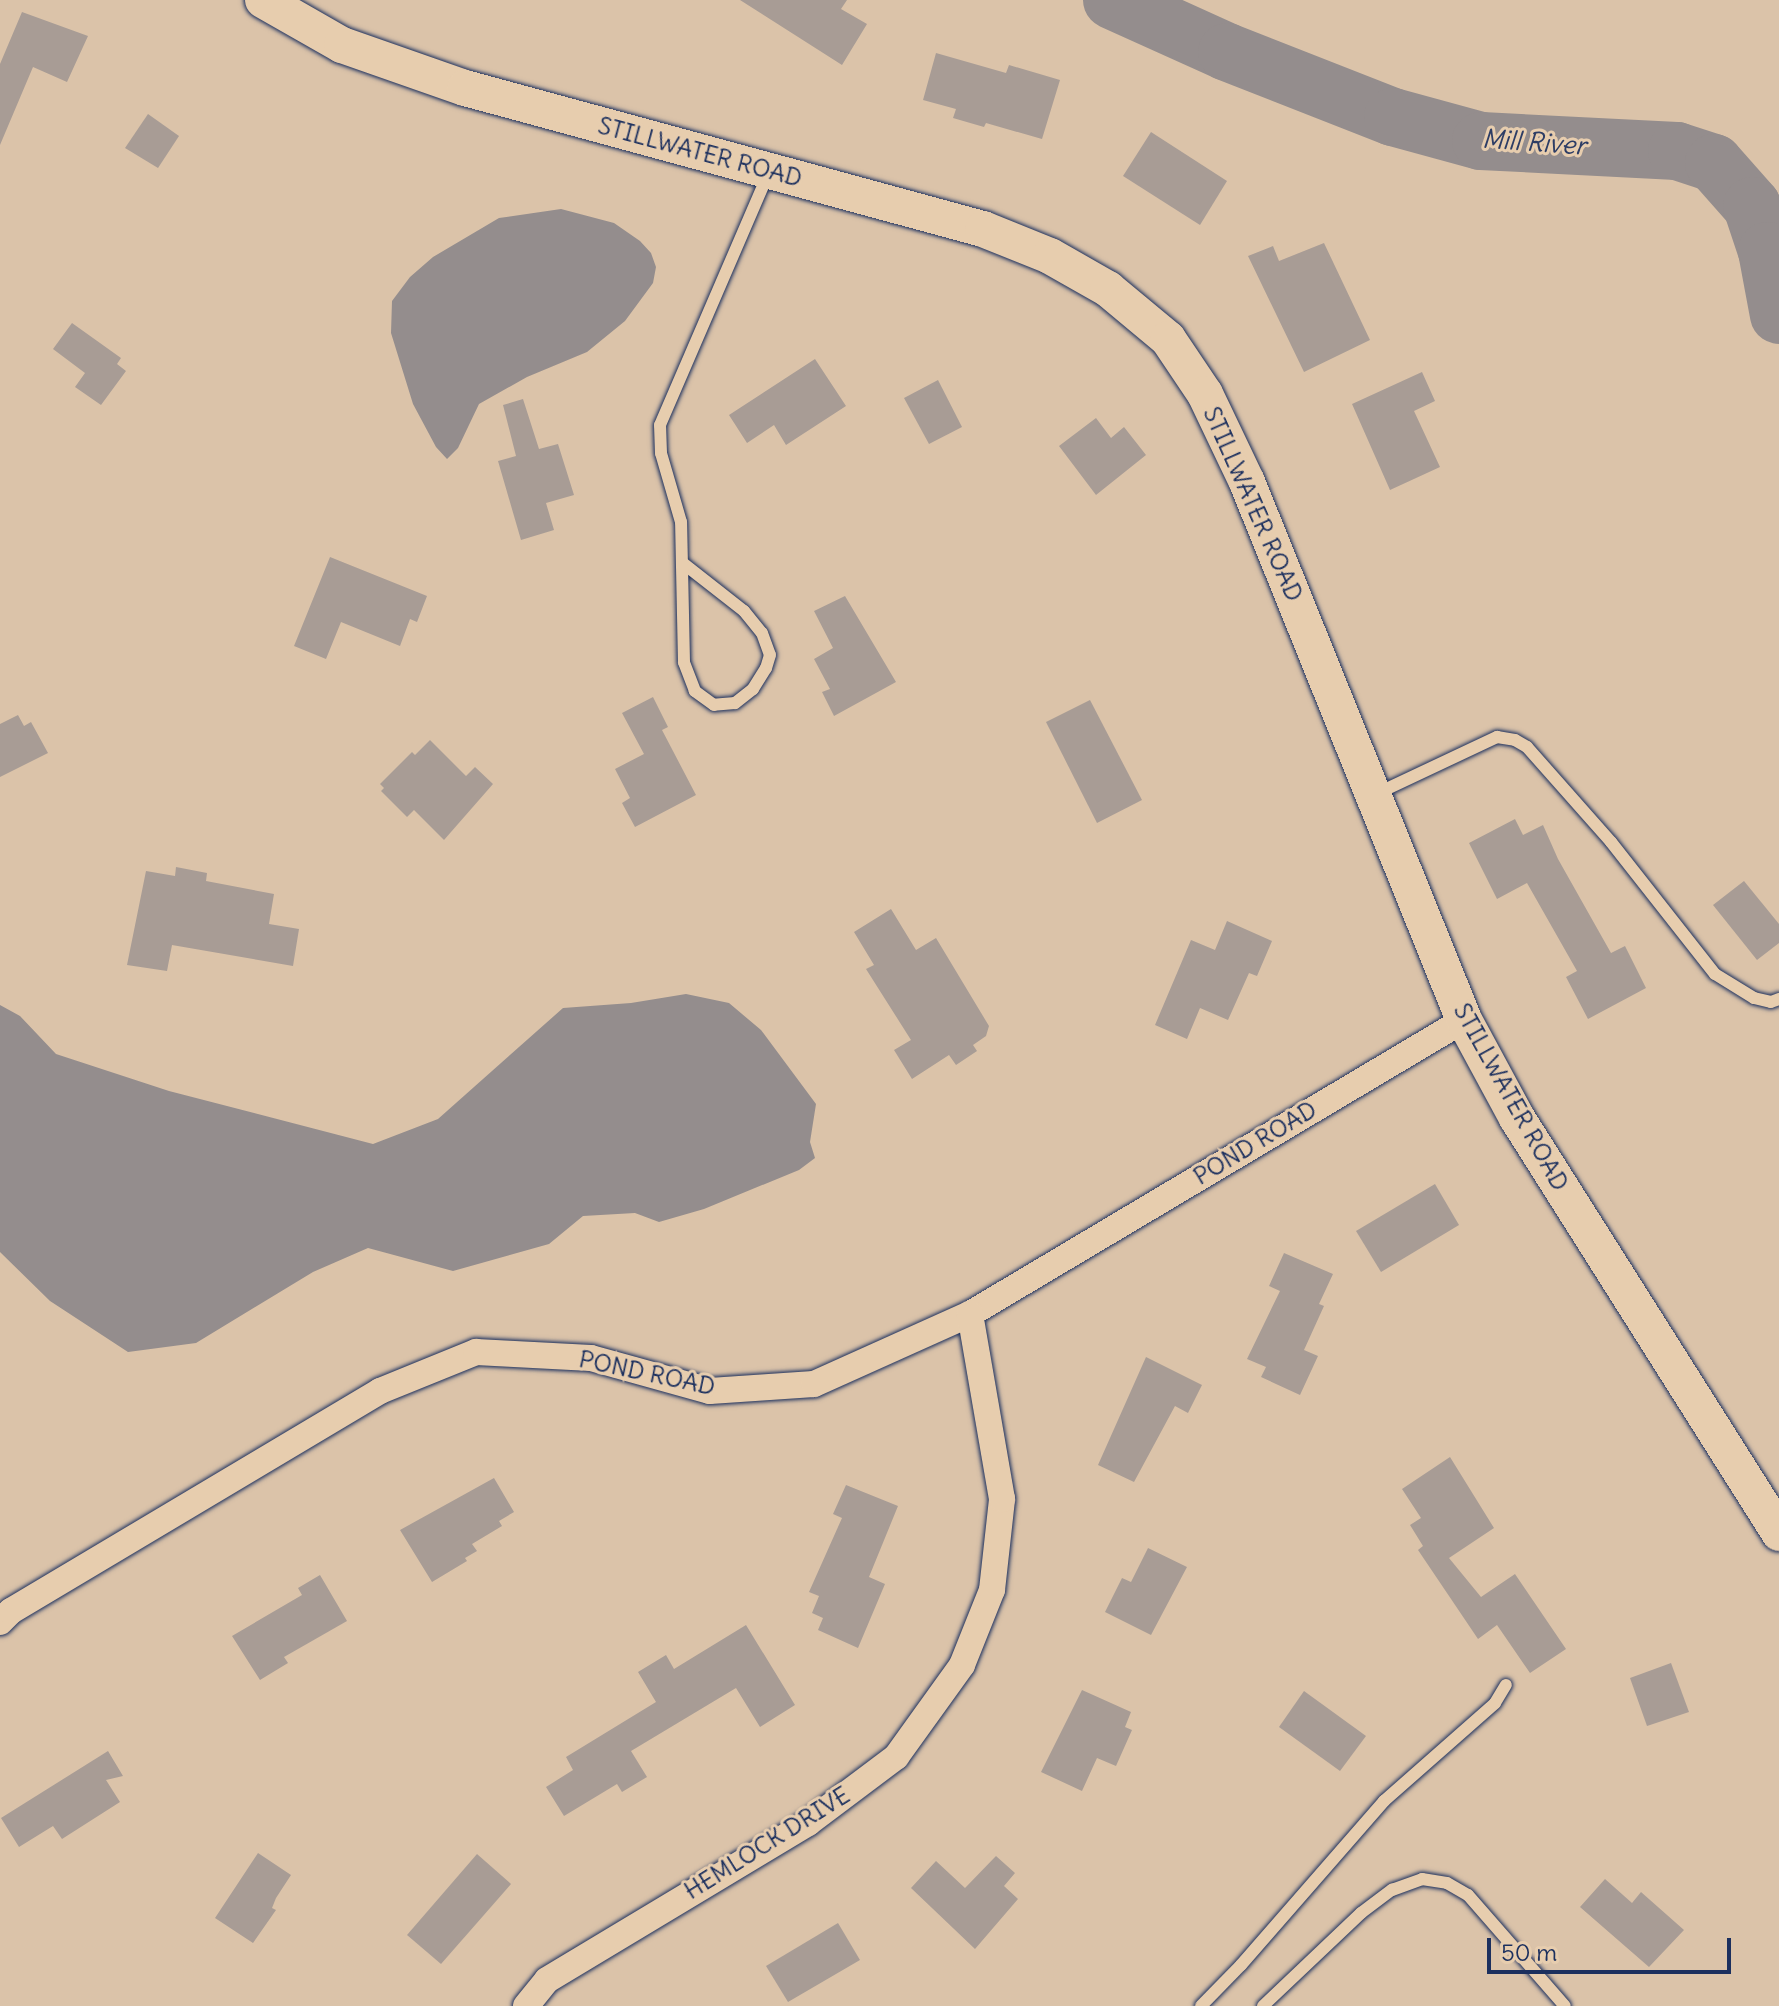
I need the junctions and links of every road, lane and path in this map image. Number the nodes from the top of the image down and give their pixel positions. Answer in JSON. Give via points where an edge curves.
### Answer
{"nodes":[{"id":1,"x":263,"y":0,"type":"edge"},
{"id":2,"x":769,"y":171,"type":"junction"},
{"id":3,"x":684,"y":564,"type":"junction"},
{"id":4,"x":1375,"y":794,"type":"junction"},
{"id":5,"x":1779,"y":999,"type":"edge"},
{"id":6,"x":1464,"y":1020,"type":"junction"},
{"id":7,"x":970,"y":1314,"type":"junction"},
{"id":8,"x":1779,"y":1533,"type":"edge"},
{"id":9,"x":4,"y":1611,"type":"edge"},
{"id":10,"x":1506,"y":1685,"type":"dead end"},
{"id":11,"x":526,"y":2006,"type":"edge"},
{"id":12,"x":1201,"y":2006,"type":"edge"},
{"id":13,"x":1263,"y":2006,"type":"edge"},
{"id":14,"x":1565,"y":2006,"type":"edge"}],
"edges":[{"from":1,"to":2,"type":"main road","name":"STILLWATER ROAD","via":[[342,45],[465,88]]},
{"from":2,"to":3,"type":"lane","via":[[660,425],[661,453],[681,522]]},
{"from":2,"to":4,"type":"main road","name":"STILLWATER ROAD","via":[[983,229],[1050,256],[1108,289],[1168,339],[1205,394],[1247,482]]},
{"from":3,"to":3,"type":"lane","via":[[684,662],[695,691],[714,705],[735,703],[753,689],[766,668],[770,655],[762,633],[744,611]]},
{"from":4,"to":5,"type":"lane","via":[[1497,737],[1515,740],[1611,842],[1715,974],[1754,998]]},
{"from":4,"to":6,"type":"main road","name":"STILLWATER ROAD"},
{"from":6,"to":7,"type":"street","name":"POND ROAD"},
{"from":6,"to":8,"type":"main road","name":"STILLWATER ROAD","via":[[1517,1118]]},
{"from":7,"to":9,"type":"street","name":"POND ROAD","via":[[814,1384],[710,1391],[591,1358],[476,1352],[380,1391]]},
{"from":7,"to":11,"type":"street","name":"HEMLOCK DRIVE","via":[[1002,1499],[992,1590],[962,1665],[896,1757],[808,1823],[547,1980]]},
{"from":10,"to":12,"type":"lane","via":[[1495,1703],[1384,1801]]},
{"from":13,"to":14,"type":"lane","via":[[1361,1913],[1392,1890],[1422,1879],[1447,1883],[1468,1895]]}]}
